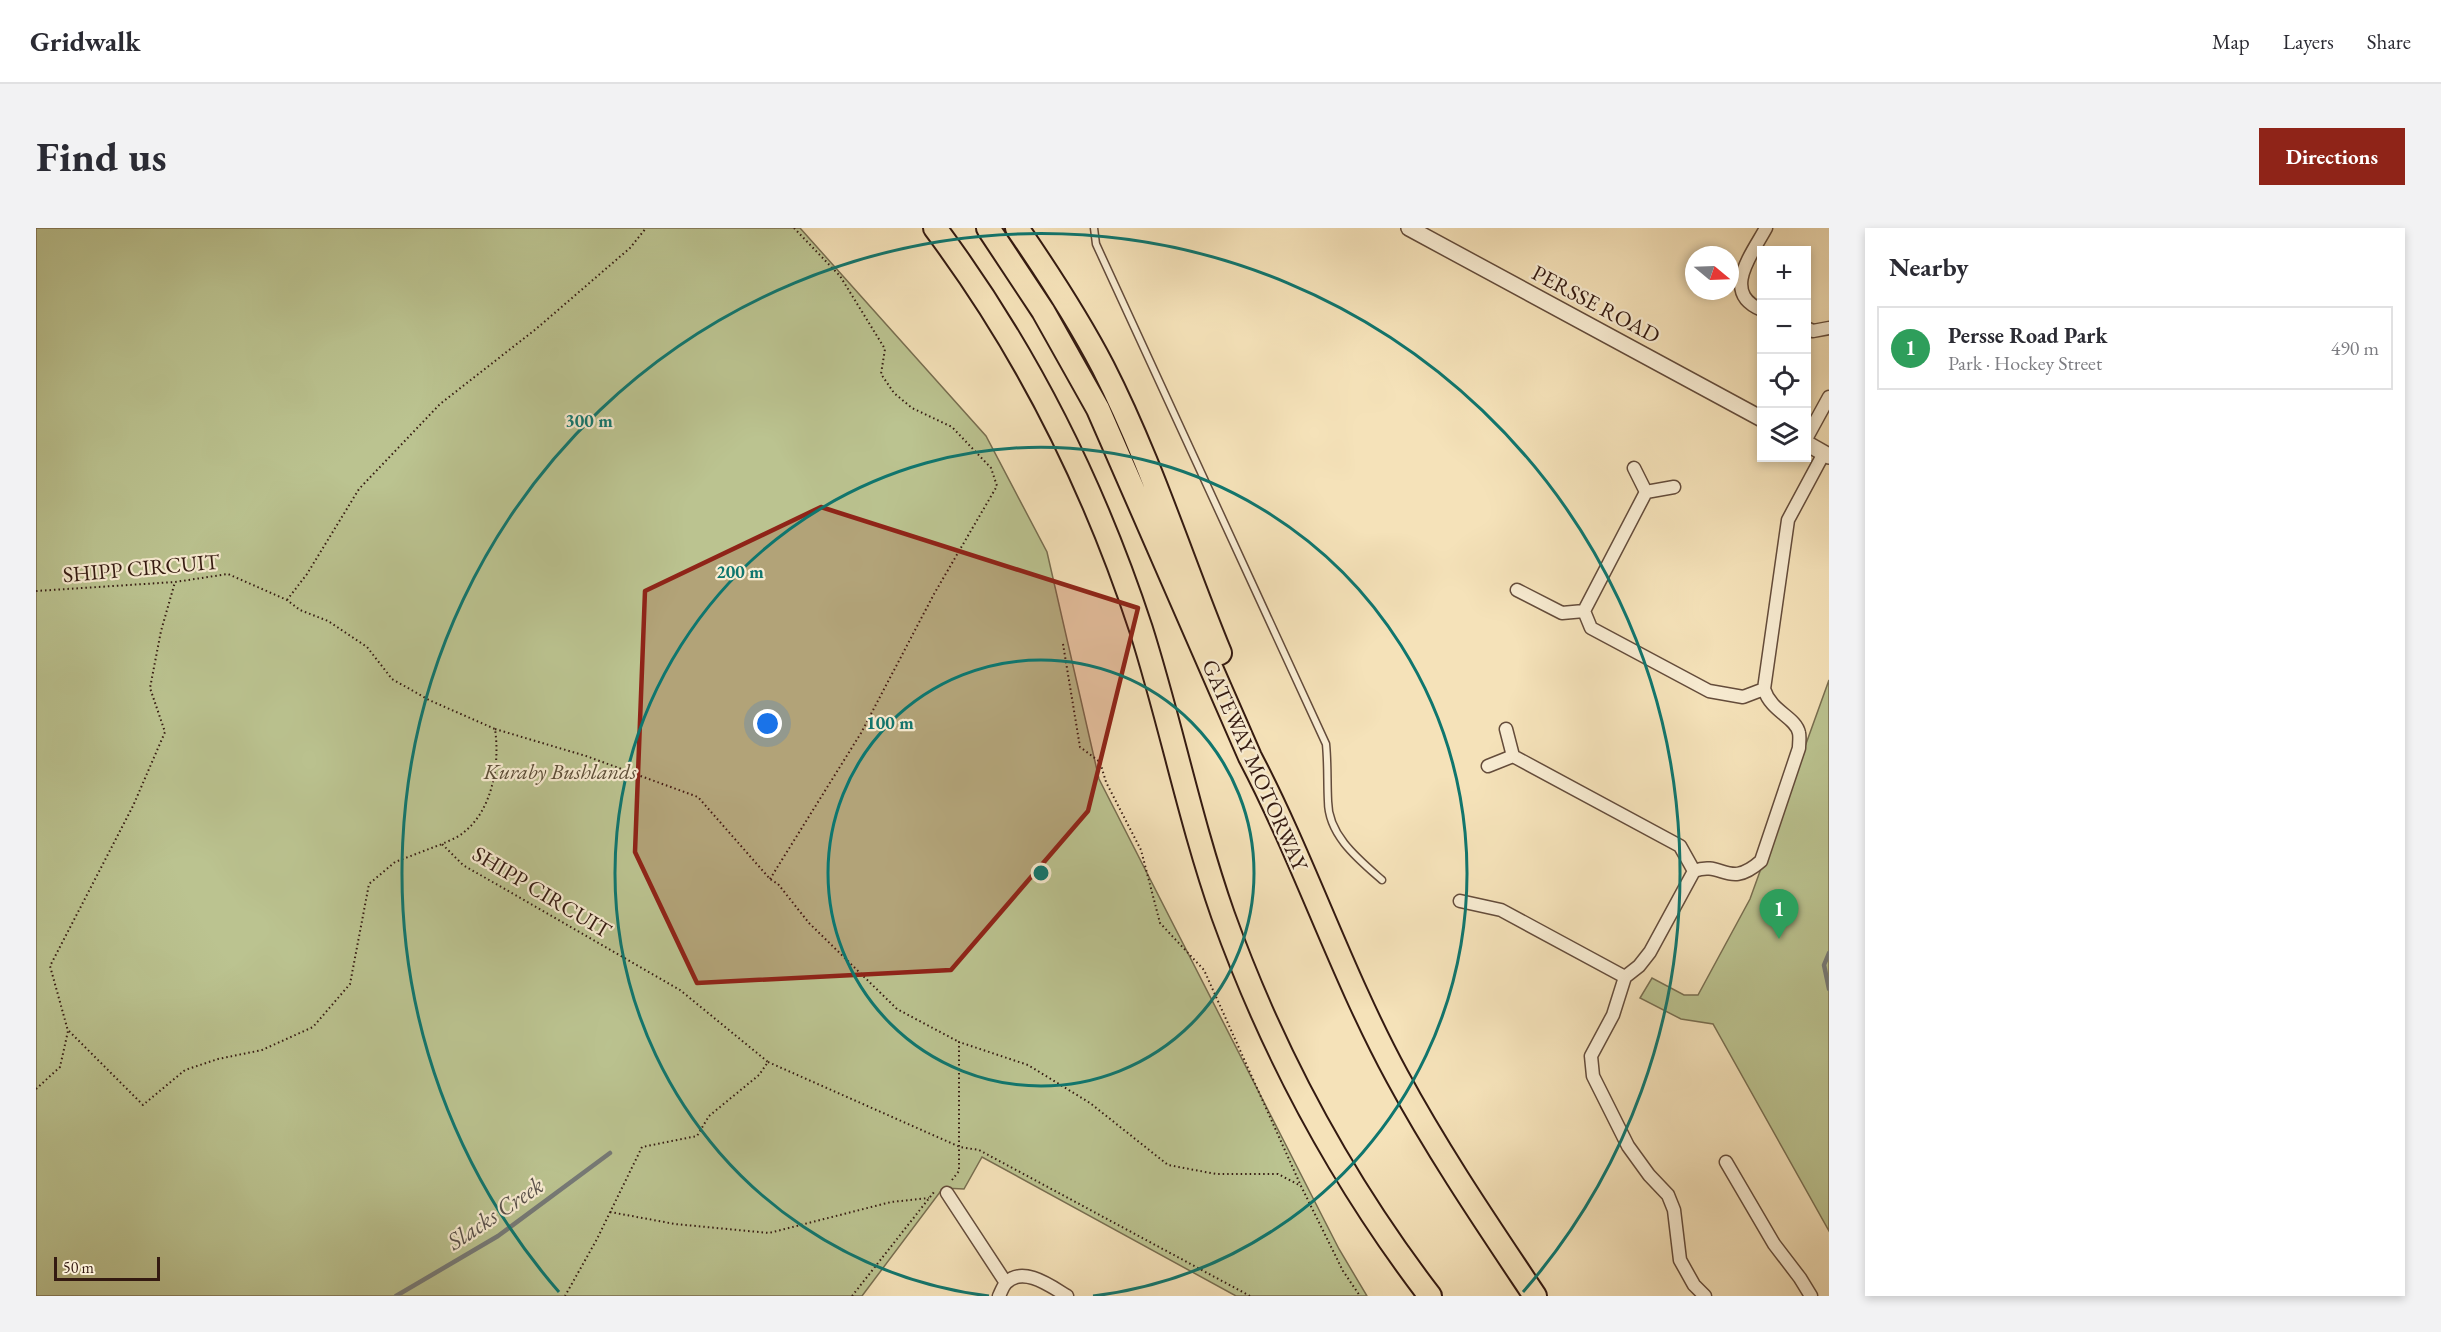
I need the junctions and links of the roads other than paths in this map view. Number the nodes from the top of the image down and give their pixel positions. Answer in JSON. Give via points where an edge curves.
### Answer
{"nodes":[{"id":1,"x":935,"y":228,"type":"edge"},
{"id":2,"x":988,"y":228,"type":"edge"},
{"id":3,"x":1017,"y":228,"type":"edge"},
{"id":4,"x":1094,"y":228,"type":"edge"},
{"id":5,"x":1409,"y":228,"type":"edge"},
{"id":6,"x":1766,"y":228,"type":"edge"},
{"id":7,"x":1757,"y":308,"type":"edge"},
{"id":8,"x":1829,"y":328,"type":"edge"},
{"id":9,"x":1811,"y":330,"type":"edge"},
{"id":10,"x":1829,"y":397,"type":"edge"},
{"id":11,"x":1757,"y":417,"type":"edge"},
{"id":12,"x":1811,"y":431,"type":"edge"},
{"id":13,"x":1811,"y":444,"type":"edge"},
{"id":14,"x":1826,"y":454,"type":"edge"},
{"id":15,"x":1634,"y":468,"type":"dead end"},
{"id":16,"x":1674,"y":487,"type":"dead end"},
{"id":17,"x":1646,"y":492,"type":"junction"},
{"id":18,"x":1516,"y":590,"type":"dead end"},
{"id":19,"x":1584,"y":611,"type":"junction"},
{"id":20,"x":1764,"y":689,"type":"junction"},
{"id":21,"x":1506,"y":729,"type":"dead end"},
{"id":22,"x":1513,"y":756,"type":"junction"},
{"id":23,"x":1488,"y":766,"type":"dead end"},
{"id":24,"x":1269,"y":794,"type":"junction"},
{"id":25,"x":1694,"y":870,"type":"junction"},
{"id":26,"x":1382,"y":880,"type":"dead end"},
{"id":27,"x":1460,"y":901,"type":"dead end"},
{"id":28,"x":1624,"y":977,"type":"junction"},
{"id":29,"x":1726,"y":1162,"type":"dead end"},
{"id":30,"x":947,"y":1193,"type":"road end"},
{"id":31,"x":1006,"y":1283,"type":"junction"},
{"id":32,"x":999,"y":1296,"type":"edge"},
{"id":33,"x":1067,"y":1296,"type":"edge"},
{"id":34,"x":1430,"y":1296,"type":"edge"},
{"id":35,"x":1534,"y":1296,"type":"edge"},
{"id":36,"x":1705,"y":1296,"type":"edge"},
{"id":37,"x":1811,"y":1296,"type":"edge"}],
"edges":[{"from":1,"to":34,"type":"highway","via":[[1010,340],[1092,501],[1141,630],[1210,877],[1251,988],[1281,1053],[1344,1171]]},
{"from":2,"to":24,"type":"highway","name":"GATEWAY MOTORWAY","via":[[1043,312],[1098,409]]},
{"from":3,"to":24,"type":"highway","via":[[1082,330],[1131,428],[1258,744]]},
{"from":4,"to":26,"type":"lane","via":[[1096,244],[1326,744],[1333,826],[1350,851]]},
{"from":5,"to":11,"type":"street","name":"PERSSE ROAD"},
{"from":6,"to":7,"type":"street","via":[[1740,276],[1742,294]]},
{"from":8,"to":9,"type":"street"},
{"from":10,"to":12,"type":"street"},
{"from":13,"to":14,"type":"street"},
{"from":14,"to":20,"type":"street","via":[[1788,520]]},
{"from":15,"to":17,"type":"street"},
{"from":16,"to":17,"type":"street"},
{"from":17,"to":19,"type":"street"},
{"from":18,"to":19,"type":"street","via":[[1563,613]]},
{"from":19,"to":20,"type":"street","via":[[1591,628],[1709,691],[1743,697]]},
{"from":20,"to":25,"type":"street","via":[[1767,700],[1799,732],[1799,748],[1761,861],[1748,872],[1734,874],[1704,867]]},
{"from":21,"to":22,"type":"street"},
{"from":22,"to":23,"type":"street"},
{"from":22,"to":25,"type":"street","via":[[1680,846]]},
{"from":24,"to":35,"type":"highway","name":"GATEWAY MOTORWAY","via":[[1396,1074],[1448,1165]]},
{"from":25,"to":28,"type":"street","via":[[1650,952]]},
{"from":27,"to":28,"type":"street","via":[[1501,910]]},
{"from":28,"to":36,"type":"street","via":[[1613,1015],[1591,1056],[1593,1076],[1628,1146],[1668,1195],[1674,1210],[1680,1260],[1694,1286]]},
{"from":29,"to":37,"type":"street","via":[[1774,1244]]},
{"from":30,"to":31,"type":"street"},
{"from":31,"to":32,"type":"street"},
{"from":31,"to":33,"type":"street","via":[[1021,1277],[1039,1279]]}]}
